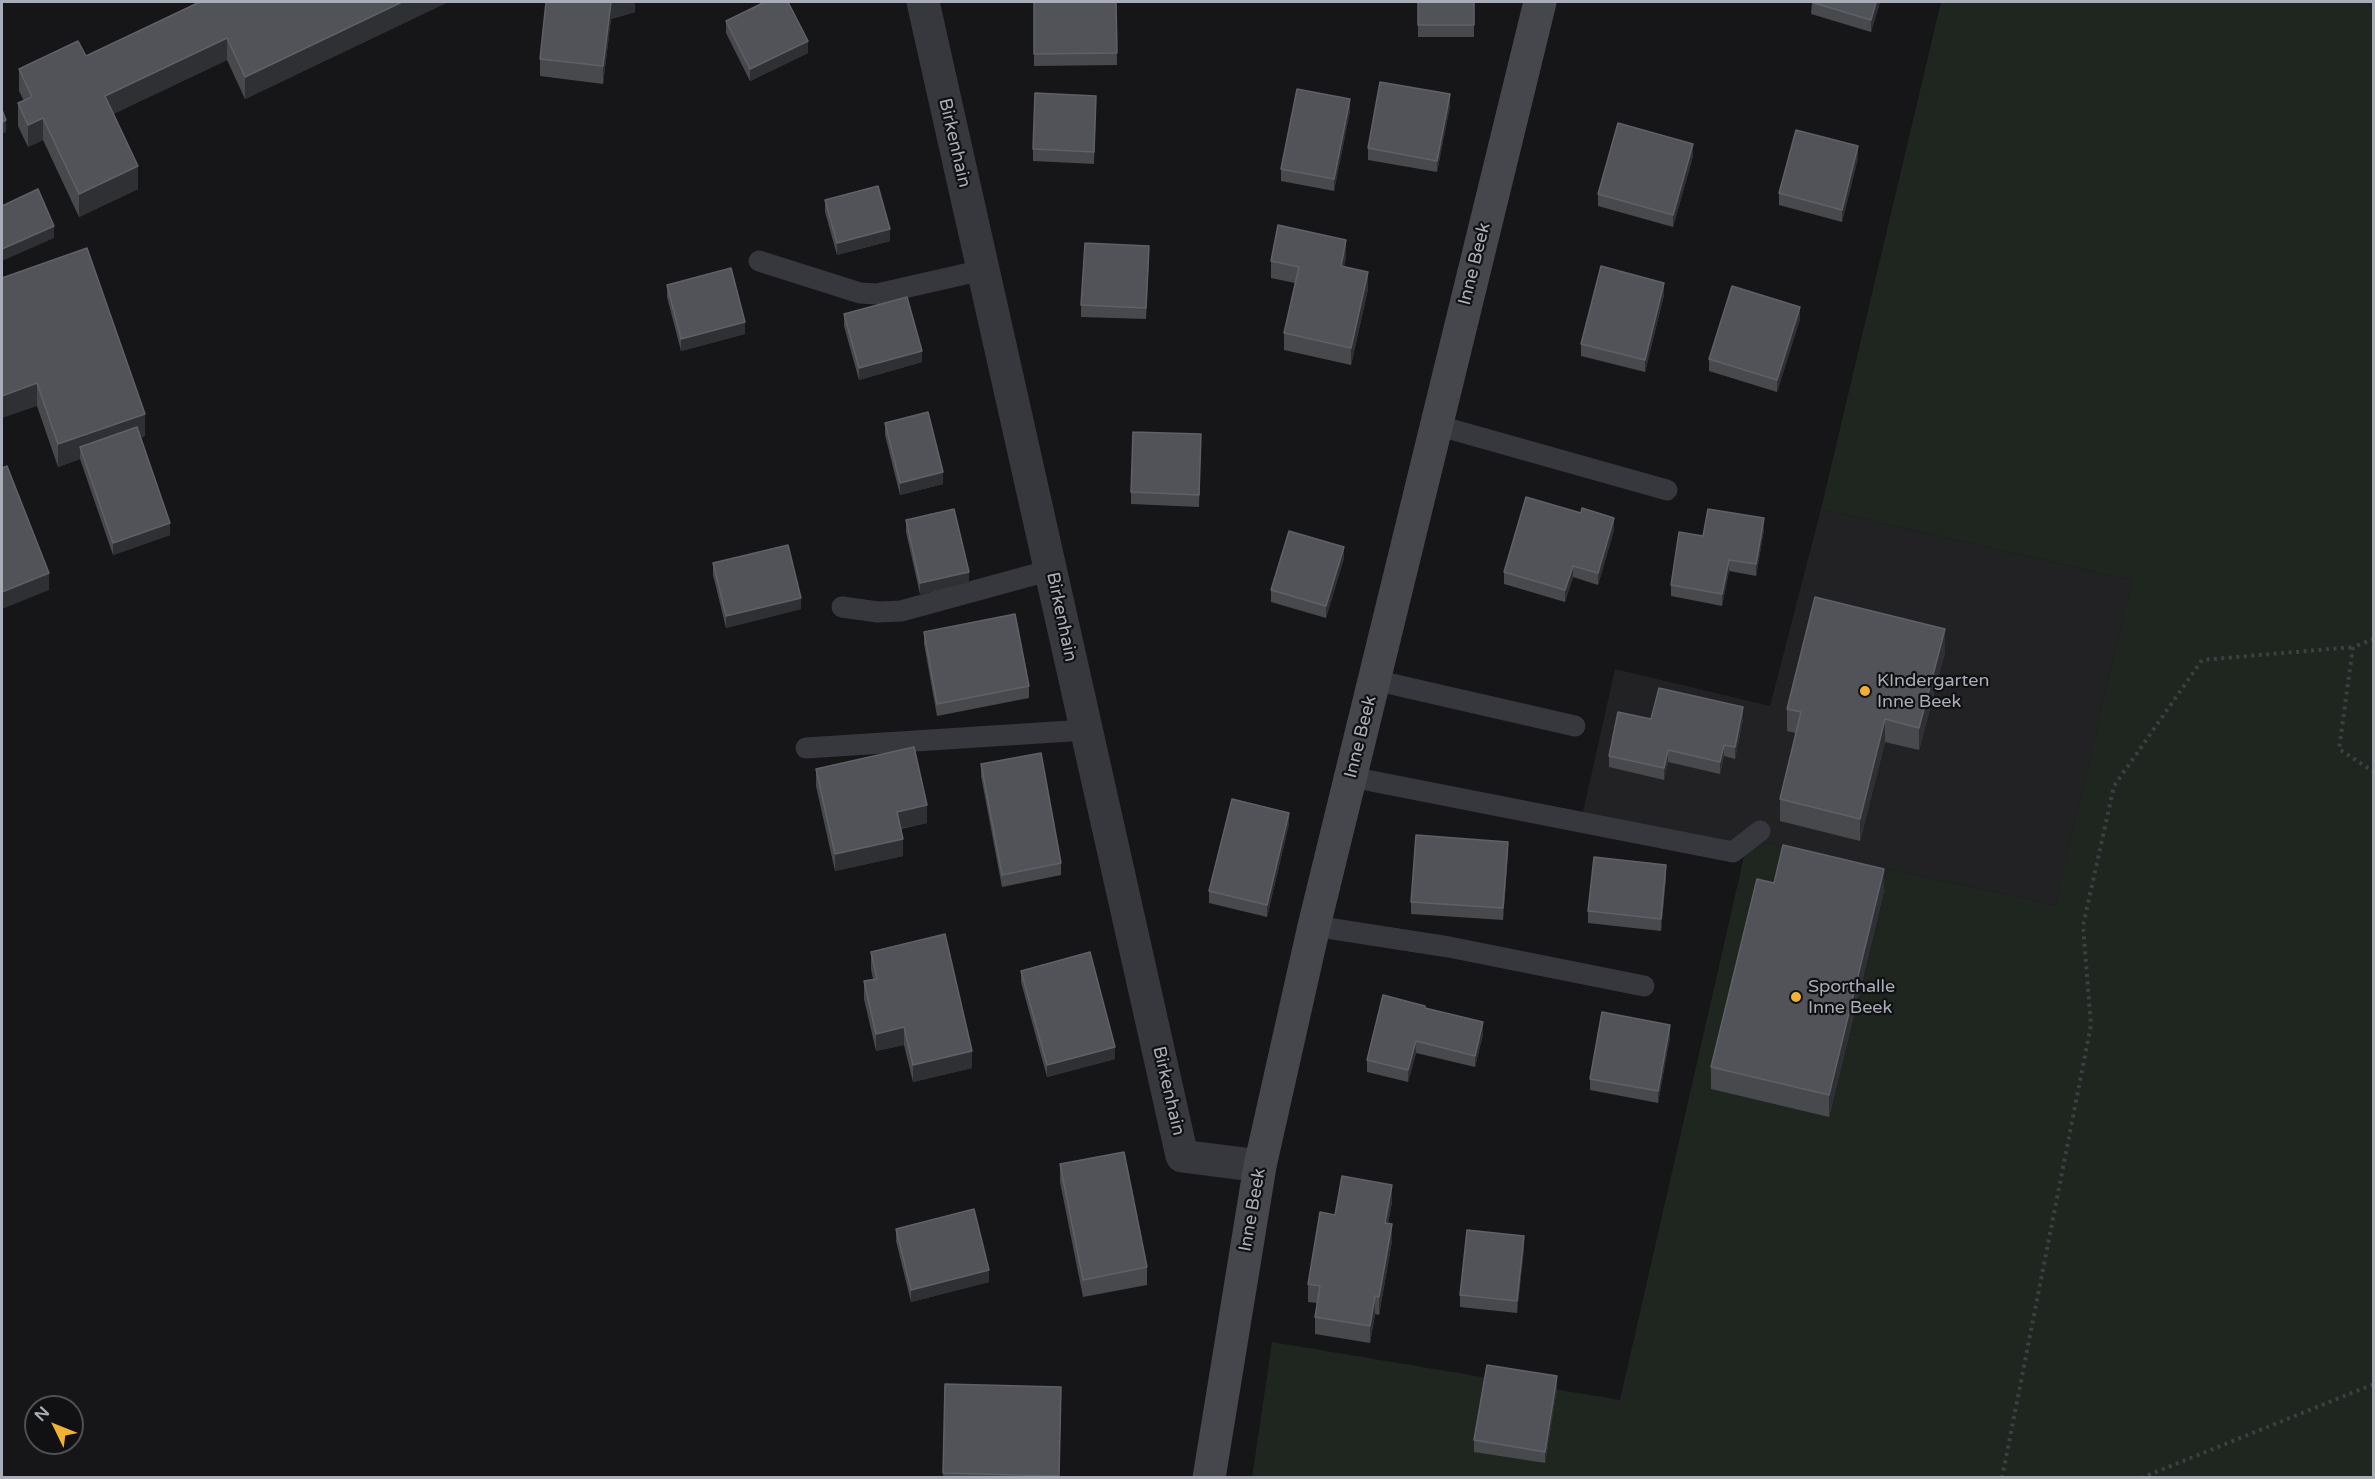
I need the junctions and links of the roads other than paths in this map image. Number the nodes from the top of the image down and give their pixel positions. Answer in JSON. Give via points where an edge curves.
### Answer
{"nodes":[{"id":1,"x":923,"y":2,"type":"edge"},
{"id":2,"x":1540,"y":2,"type":"edge"},
{"id":3,"x":759,"y":261,"type":"dead end"},
{"id":4,"x":983,"y":270,"type":"junction"},
{"id":5,"x":1436,"y":425,"type":"junction"},
{"id":6,"x":1667,"y":490,"type":"dead end"},
{"id":7,"x":1051,"y":570,"type":"junction"},
{"id":8,"x":842,"y":607,"type":"dead end"},
{"id":9,"x":1374,"y":681,"type":"junction"},
{"id":10,"x":1575,"y":726,"type":"dead end"},
{"id":11,"x":1086,"y":730,"type":"junction"},
{"id":12,"x":806,"y":748,"type":"dead end"},
{"id":13,"x":1351,"y":777,"type":"junction"},
{"id":14,"x":1760,"y":831,"type":"dead end"},
{"id":15,"x":1314,"y":926,"type":"junction"},
{"id":16,"x":1644,"y":986,"type":"dead end"},
{"id":17,"x":1260,"y":1166,"type":"junction"},
{"id":18,"x":1209,"y":1478,"type":"edge"}],
"edges":[{"from":1,"to":4,"type":"street","name":"Birkenhain"},
{"from":2,"to":5,"type":"street","name":"Inne Beek"},
{"from":3,"to":4,"type":"lane","via":[[841,288],[877,294]]},
{"from":4,"to":7,"type":"street","name":"Birkenhain"},
{"from":5,"to":6,"type":"lane"},
{"from":5,"to":9,"type":"street","name":"Inne Beek"},
{"from":7,"to":8,"type":"lane","via":[[901,611]]},
{"from":7,"to":11,"type":"street","name":"Birkenhain"},
{"from":9,"to":10,"type":"lane"},
{"from":9,"to":13,"type":"street","name":"Inne Beek"},
{"from":11,"to":12,"type":"lane"},
{"from":11,"to":17,"type":"street","name":"Birkenhain","via":[[1182,1156]]},
{"from":13,"to":14,"type":"lane","via":[[1733,852]]},
{"from":13,"to":15,"type":"street","name":"Inne Beek"},
{"from":15,"to":16,"type":"lane","via":[[1449,947]]},
{"from":15,"to":17,"type":"street","name":"Inne Beek"},
{"from":17,"to":18,"type":"street","name":"Inne Beek"}]}
